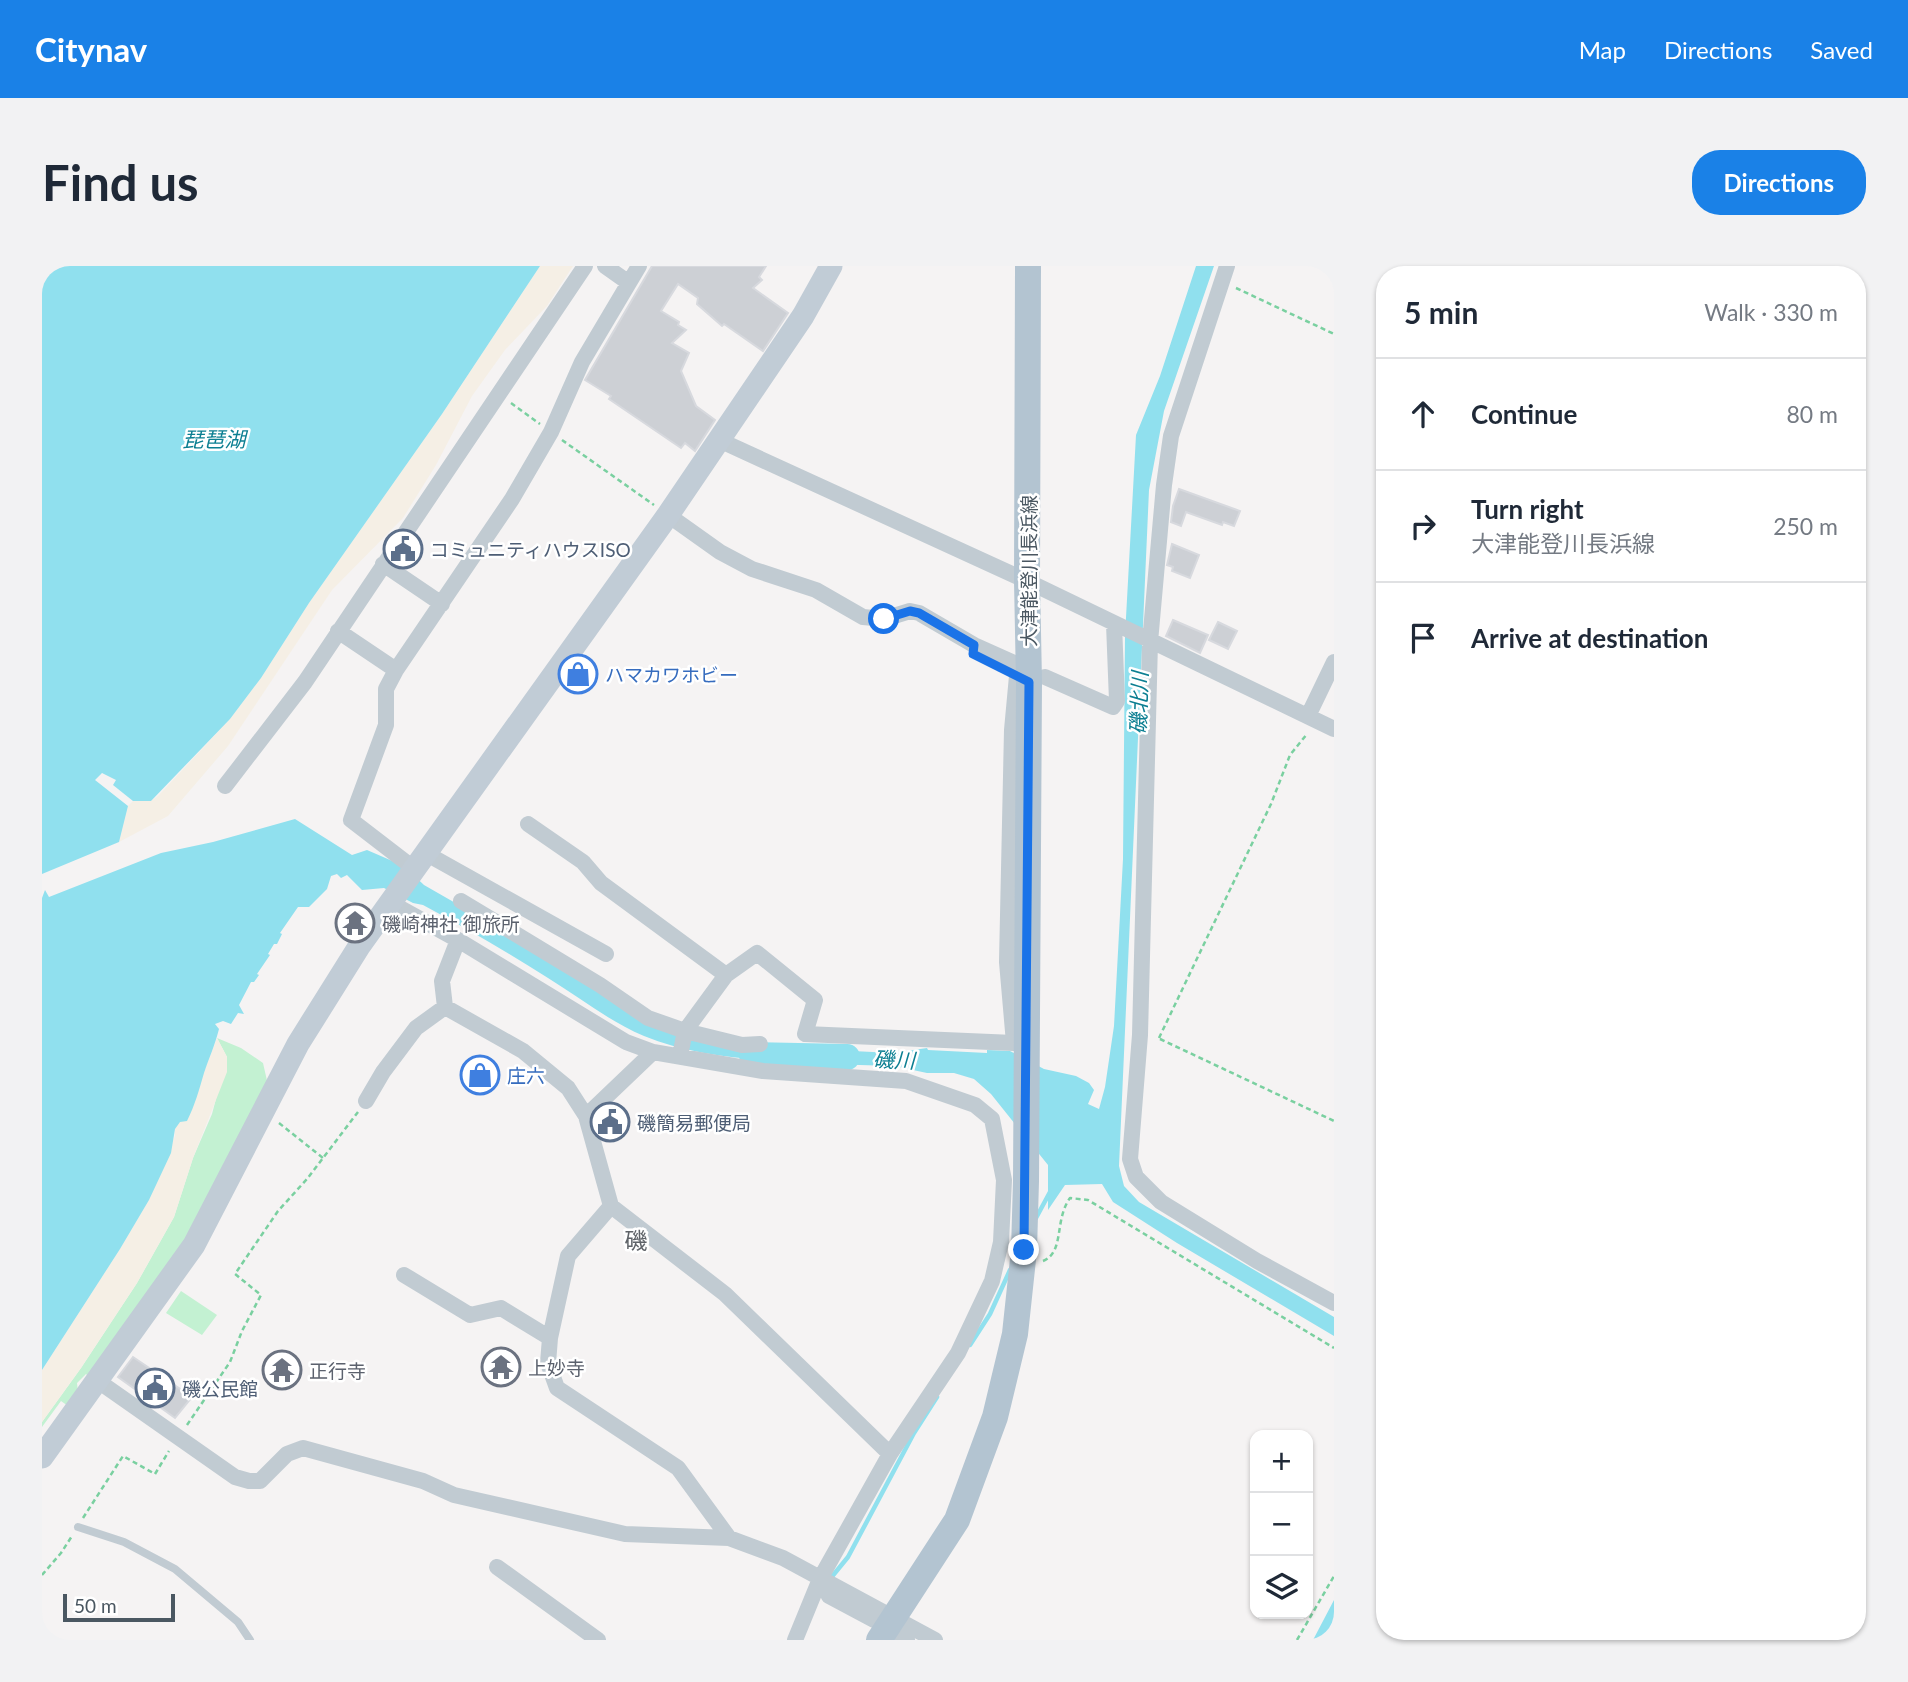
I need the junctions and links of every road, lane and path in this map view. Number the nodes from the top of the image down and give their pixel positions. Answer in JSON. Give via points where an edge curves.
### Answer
{"nodes":[{"id":1,"x":585,"y":266,"type":"edge"},
{"id":2,"x":605,"y":266,"type":"edge"},
{"id":3,"x":639,"y":266,"type":"edge"},
{"id":4,"x":831,"y":266,"type":"edge"},
{"id":5,"x":1028,"y":266,"type":"edge"},
{"id":6,"x":1224,"y":273,"type":"edge"},
{"id":7,"x":629,"y":283,"type":"junction"},
{"id":8,"x":1334,"y":334,"type":"edge"},
{"id":9,"x":498,"y":393,"type":"junction"},
{"id":10,"x":551,"y":432,"type":"junction"},
{"id":11,"x":719,"y":440,"type":"junction"},
{"id":12,"x":668,"y":515,"type":"junction"},
{"id":13,"x":383,"y":564,"type":"junction"},
{"id":14,"x":1027,"y":581,"type":"junction"},
{"id":15,"x":442,"y":604,"type":"junction"},
{"id":16,"x":1117,"y":626,"type":"junction"},
{"id":17,"x":338,"y":631,"type":"junction"},
{"id":18,"x":1147,"y":641,"type":"junction"},
{"id":19,"x":1334,"y":662,"type":"edge"},
{"id":20,"x":396,"y":670,"type":"junction"},
{"id":21,"x":1026,"y":674,"type":"junction"},
{"id":22,"x":1313,"y":719,"type":"junction"},
{"id":23,"x":1334,"y":729,"type":"edge"},
{"id":24,"x":225,"y":786,"type":"dead end"},
{"id":25,"x":528,"y":824,"type":"dead end"},
{"id":26,"x":417,"y":867,"type":"junction"},
{"id":27,"x":461,"y":901,"type":"dead end"},
{"id":28,"x":391,"y":903,"type":"junction"},
{"id":29,"x":458,"y":940,"type":"junction"},
{"id":30,"x":606,"y":954,"type":"dead end"},
{"id":31,"x":726,"y":975,"type":"junction"},
{"id":32,"x":445,"y":1007,"type":"junction"},
{"id":33,"x":1140,"y":1035,"type":"junction"},
{"id":34,"x":1158,"y":1038,"type":"junction"},
{"id":35,"x":682,"y":1044,"type":"junction"},
{"id":36,"x":760,"y":1044,"type":"dead end"},
{"id":37,"x":653,"y":1052,"type":"junction"},
{"id":38,"x":366,"y":1101,"type":"joint"},
{"id":39,"x":263,"y":1111,"type":"junction"},
{"id":40,"x":586,"y":1116,"type":"junction"},
{"id":41,"x":1334,"y":1121,"type":"edge"},
{"id":42,"x":323,"y":1158,"type":"junction"},
{"id":43,"x":1015,"y":1180,"type":"junction"},
{"id":44,"x":611,"y":1206,"type":"junction"},
{"id":45,"x":1023,"y":1260,"type":"junction"},
{"id":46,"x":404,"y":1275,"type":"dead end"},
{"id":47,"x":1334,"y":1304,"type":"edge"},
{"id":48,"x":550,"y":1338,"type":"junction"},
{"id":49,"x":1334,"y":1348,"type":"edge"},
{"id":50,"x":98,"y":1381,"type":"junction"},
{"id":51,"x":179,"y":1437,"type":"junction"},
{"id":52,"x":890,"y":1454,"type":"junction"},
{"id":53,"x":42,"y":1457,"type":"edge"},
{"id":54,"x":78,"y":1527,"type":"junction"},
{"id":55,"x":729,"y":1538,"type":"junction"},
{"id":56,"x":497,"y":1567,"type":"dead end"},
{"id":57,"x":42,"y":1575,"type":"edge"},
{"id":58,"x":1334,"y":1576,"type":"edge"},
{"id":59,"x":820,"y":1579,"type":"junction"},
{"id":60,"x":892,"y":1631,"type":"edge"},
{"id":61,"x":250,"y":1640,"type":"edge"},
{"id":62,"x":598,"y":1640,"type":"edge"},
{"id":63,"x":795,"y":1640,"type":"edge"},
{"id":64,"x":935,"y":1640,"type":"edge"},
{"id":65,"x":1297,"y":1640,"type":"edge"}],
"edges":[{"from":1,"to":9,"type":"street"},
{"from":2,"to":7,"type":"street"},
{"from":3,"to":7,"type":"street"},
{"from":4,"to":11,"type":"street","via":[[803,316]]},
{"from":5,"to":14,"type":"main road","name":"大津能登川長浜線"},
{"from":6,"to":8,"type":"path"},
{"from":6,"to":18,"type":"street","via":[[1171,436]]},
{"from":7,"to":10,"type":"street","via":[[582,362]]},
{"from":9,"to":10,"type":"path"},
{"from":9,"to":13,"type":"street"},
{"from":10,"to":12,"type":"path"},
{"from":10,"to":15,"type":"street"},
{"from":11,"to":12,"type":"street"},
{"from":11,"to":14,"type":"street"},
{"from":12,"to":21,"type":"street","via":[[752,569],[816,590],[863,617],[919,613]]},
{"from":12,"to":26,"type":"street"},
{"from":13,"to":15,"type":"street"},
{"from":13,"to":17,"type":"street"},
{"from":14,"to":16,"type":"street"},
{"from":14,"to":21,"type":"main road","name":"大津能登川長浜線"},
{"from":15,"to":20,"type":"street"},
{"from":16,"to":18,"type":"street"},
{"from":16,"to":21,"type":"street","via":[[1113,707]]},
{"from":17,"to":20,"type":"street"},
{"from":17,"to":24,"type":"street"},
{"from":18,"to":22,"type":"street"},
{"from":18,"to":33,"type":"street"},
{"from":19,"to":22,"type":"street"},
{"from":20,"to":26,"type":"street","via":[[386,688],[386,725],[351,820]]},
{"from":21,"to":31,"type":"street","via":[[1012,730],[1007,962],[1014,1043],[805,1034],[815,1000],[757,953]]},
{"from":21,"to":43,"type":"main road","name":"大津能登川長浜線","via":[[1025,1148]]},
{"from":22,"to":23,"type":"street"},
{"from":22,"to":34,"type":"path","via":[[1290,755],[1272,804]]},
{"from":25,"to":31,"type":"street"},
{"from":26,"to":28,"type":"street"},
{"from":26,"to":30,"type":"street"},
{"from":27,"to":35,"type":"street","via":[[600,985]]},
{"from":28,"to":29,"type":"street"},
{"from":28,"to":39,"type":"street","via":[[327,996]]},
{"from":29,"to":32,"type":"street","via":[[442,981]]},
{"from":29,"to":37,"type":"street","via":[[614,1035]]},
{"from":31,"to":35,"type":"street"},
{"from":32,"to":38,"type":"street","via":[[416,1028]]},
{"from":32,"to":40,"type":"street","via":[[523,1051],[568,1088]]},
{"from":33,"to":34,"type":"path"},
{"from":33,"to":47,"type":"street","via":[[1130,1158],[1136,1177],[1161,1202]]},
{"from":34,"to":41,"type":"path"},
{"from":35,"to":36,"type":"street"},
{"from":35,"to":37,"type":"street"},
{"from":35,"to":43,"type":"street","via":[[763,1070],[906,1082],[975,1105],[992,1119]]},
{"from":37,"to":40,"type":"street"},
{"from":38,"to":42,"type":"path"},
{"from":39,"to":42,"type":"path"},
{"from":39,"to":50,"type":"street","via":[[194,1245]]},
{"from":40,"to":44,"type":"street"},
{"from":42,"to":51,"type":"path","via":[[278,1211],[234,1275],[261,1295],[230,1362]]},
{"from":43,"to":45,"type":"main road","name":"大津能登川長浜線"},
{"from":43,"to":52,"type":"street","via":[[992,1281],[958,1353]]},
{"from":44,"to":48,"type":"street","via":[[568,1256]]},
{"from":44,"to":52,"type":"street","via":[[725,1294]]},
{"from":45,"to":49,"type":"path","via":[[1052,1258],[1063,1208],[1070,1198],[1088,1200]]},
{"from":45,"to":60,"type":"main road","name":"大津能登川長浜線","via":[[1015,1334],[995,1417],[957,1520]]},
{"from":46,"to":48,"type":"street","via":[[470,1315],[501,1308]]},
{"from":48,"to":55,"type":"street","via":[[548,1363],[557,1388],[678,1468]]},
{"from":50,"to":51,"type":"street"},
{"from":50,"to":53,"type":"street"},
{"from":51,"to":54,"type":"path","via":[[155,1474],[123,1456]]},
{"from":51,"to":55,"type":"street","via":[[235,1477],[249,1481],[260,1481],[287,1454],[303,1448],[454,1494],[625,1534]]},
{"from":52,"to":59,"type":"street"},
{"from":54,"to":57,"type":"path"},
{"from":54,"to":61,"type":"lane","via":[[124,1542],[175,1569],[239,1622]]},
{"from":55,"to":59,"type":"street","via":[[783,1558]]},
{"from":56,"to":62,"type":"street"},
{"from":58,"to":65,"type":"path"},
{"from":59,"to":60,"type":"street"},
{"from":59,"to":63,"type":"street"},
{"from":60,"to":64,"type":"street"}]}
